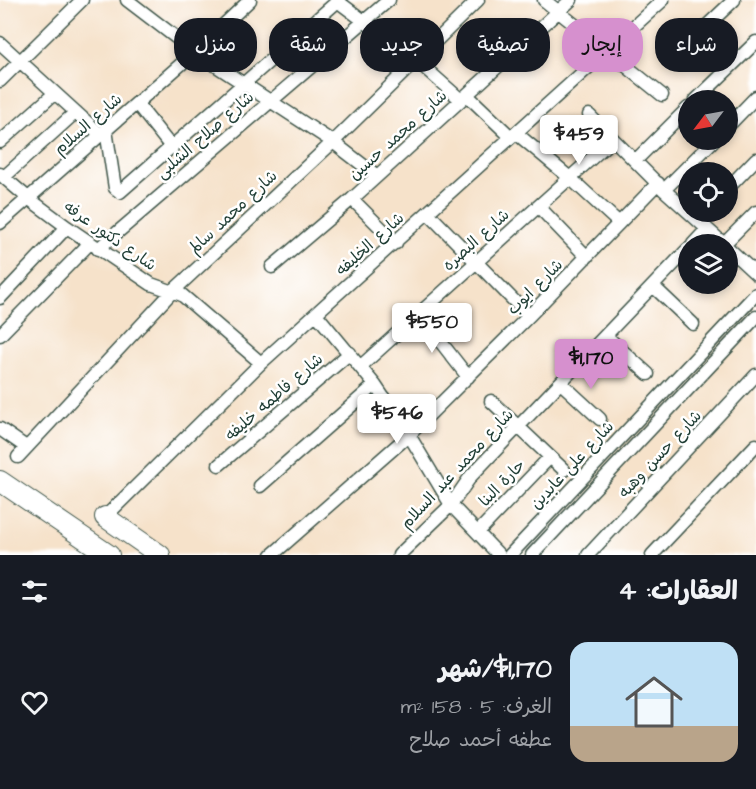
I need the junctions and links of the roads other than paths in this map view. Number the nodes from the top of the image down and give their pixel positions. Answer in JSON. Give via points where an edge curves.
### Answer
{"nodes":[{"id":1,"x":82,"y":0,"type":"edge"},
{"id":2,"x":127,"y":0,"type":"edge"},
{"id":3,"x":250,"y":0,"type":"edge"},
{"id":4,"x":338,"y":0,"type":"edge"},
{"id":5,"x":389,"y":0,"type":"edge"},
{"id":6,"x":478,"y":0,"type":"edge"},
{"id":7,"x":544,"y":0,"type":"edge"},
{"id":8,"x":572,"y":0,"type":"edge"},
{"id":9,"x":663,"y":0,"type":"edge"},
{"id":10,"x":734,"y":0,"type":"edge"},
{"id":11,"x":558,"y":12,"type":"junction"},
{"id":12,"x":231,"y":18,"type":"edge"},
{"id":13,"x":361,"y":18,"type":"edge"},
{"id":14,"x":368,"y":18,"type":"edge"},
{"id":15,"x":566,"y":18,"type":"edge"},
{"id":16,"x":643,"y":18,"type":"edge"},
{"id":17,"x":715,"y":18,"type":"edge"},
{"id":18,"x":360,"y":25,"type":"edge"},
{"id":19,"x":444,"y":33,"type":"edge"},
{"id":20,"x":174,"y":36,"type":"edge"},
{"id":21,"x":756,"y":42,"type":"edge"},
{"id":22,"x":0,"y":43,"type":"edge"},
{"id":23,"x":20,"y":60,"type":"junction"},
{"id":24,"x":174,"y":71,"type":"edge"},
{"id":25,"x":224,"y":72,"type":"edge"},
{"id":26,"x":404,"y":72,"type":"edge"},
{"id":27,"x":431,"y":72,"type":"edge"},
{"id":28,"x":584,"y":72,"type":"edge"},
{"id":29,"x":633,"y":72,"type":"edge"},
{"id":30,"x":0,"y":81,"type":"edge"},
{"id":31,"x":242,"y":84,"type":"junction"},
{"id":32,"x":706,"y":90,"type":"edge"},
{"id":33,"x":55,"y":93,"type":"junction"},
{"id":34,"x":662,"y":95,"type":"dead end"},
{"id":35,"x":756,"y":97,"type":"edge"},
{"id":36,"x":464,"y":98,"type":"junction"},
{"id":37,"x":270,"y":101,"type":"junction"},
{"id":38,"x":137,"y":104,"type":"junction"},
{"id":39,"x":76,"y":112,"type":"junction"},
{"id":40,"x":589,"y":115,"type":"dead end"},
{"id":41,"x":738,"y":116,"type":"edge"},
{"id":42,"x":678,"y":118,"type":"edge"},
{"id":43,"x":104,"y":132,"type":"junction"},
{"id":44,"x":514,"y":135,"type":"junction"},
{"id":45,"x":613,"y":139,"type":"junction"},
{"id":46,"x":0,"y":142,"type":"edge"},
{"id":47,"x":333,"y":142,"type":"junction"},
{"id":48,"x":172,"y":148,"type":"junction"},
{"id":49,"x":703,"y":150,"type":"edge"},
{"id":50,"x":756,"y":159,"type":"edge"},
{"id":51,"x":635,"y":161,"type":"junction"},
{"id":52,"x":2,"y":176,"type":"edge"},
{"id":53,"x":377,"y":176,"type":"junction"},
{"id":54,"x":570,"y":178,"type":"junction"},
{"id":55,"x":738,"y":178,"type":"edge"},
{"id":56,"x":661,"y":187,"type":"junction"},
{"id":57,"x":28,"y":198,"type":"junction"},
{"id":58,"x":352,"y":199,"type":"junction"},
{"id":59,"x":678,"y":199,"type":"edge"},
{"id":60,"x":538,"y":207,"type":"junction"},
{"id":61,"x":756,"y":212,"type":"edge"},
{"id":62,"x":428,"y":213,"type":"junction"},
{"id":63,"x":704,"y":222,"type":"edge"},
{"id":64,"x":0,"y":223,"type":"edge"},
{"id":65,"x":619,"y":223,"type":"junction"},
{"id":66,"x":67,"y":227,"type":"junction"},
{"id":67,"x":707,"y":229,"type":"junction"},
{"id":68,"x":702,"y":234,"type":"edge"},
{"id":69,"x":713,"y":234,"type":"edge"},
{"id":70,"x":734,"y":234,"type":"edge"},
{"id":71,"x":396,"y":243,"type":"junction"},
{"id":72,"x":94,"y":246,"type":"junction"},
{"id":73,"x":587,"y":256,"type":"junction"},
{"id":74,"x":738,"y":257,"type":"edge"},
{"id":75,"x":678,"y":260,"type":"edge"},
{"id":76,"x":476,"y":262,"type":"junction"},
{"id":77,"x":272,"y":267,"type":"dead end"},
{"id":78,"x":756,"y":274,"type":"edge"},
{"id":79,"x":653,"y":286,"type":"junction"},
{"id":80,"x":172,"y":291,"type":"junction"},
{"id":81,"x":756,"y":294,"type":"edge"},
{"id":82,"x":0,"y":298,"type":"edge"},
{"id":83,"x":419,"y":314,"type":"junction"},
{"id":84,"x":317,"y":315,"type":"junction"},
{"id":85,"x":529,"y":316,"type":"junction"},
{"id":86,"x":756,"y":317,"type":"edge"},
{"id":87,"x":693,"y":324,"type":"dead end"},
{"id":88,"x":0,"y":335,"type":"edge"},
{"id":89,"x":606,"y":336,"type":"junction"},
{"id":90,"x":350,"y":353,"type":"junction"},
{"id":91,"x":261,"y":363,"type":"junction"},
{"id":92,"x":361,"y":366,"type":"junction"},
{"id":93,"x":648,"y":374,"type":"dead end"},
{"id":94,"x":756,"y":375,"type":"edge"},
{"id":95,"x":468,"y":377,"type":"junction"},
{"id":96,"x":561,"y":383,"type":"junction"},
{"id":97,"x":375,"y":385,"type":"junction"},
{"id":98,"x":492,"y":401,"type":"dead end"},
{"id":99,"x":600,"y":419,"type":"dead end"},
{"id":100,"x":518,"y":427,"type":"junction"},
{"id":101,"x":0,"y":429,"type":"edge"},
{"id":102,"x":409,"y":435,"type":"junction"},
{"id":103,"x":756,"y":445,"type":"edge"},
{"id":104,"x":550,"y":457,"type":"junction"},
{"id":105,"x":219,"y":465,"type":"dead end"},
{"id":106,"x":564,"y":470,"type":"dead end"},
{"id":107,"x":0,"y":481,"type":"edge"},
{"id":108,"x":260,"y":486,"type":"dead end"},
{"id":109,"x":451,"y":505,"type":"junction"},
{"id":110,"x":105,"y":517,"type":"joint"},
{"id":111,"x":478,"y":532,"type":"junction"},
{"id":112,"x":109,"y":555,"type":"edge"},
{"id":113,"x":160,"y":555,"type":"edge"},
{"id":114,"x":272,"y":555,"type":"edge"},
{"id":115,"x":399,"y":555,"type":"edge"},
{"id":116,"x":499,"y":555,"type":"edge"},
{"id":117,"x":510,"y":555,"type":"edge"},
{"id":118,"x":532,"y":555,"type":"edge"},
{"id":119,"x":588,"y":555,"type":"edge"},
{"id":120,"x":652,"y":555,"type":"edge"}],
"edges":[{"from":1,"to":23,"type":"street"},
{"from":2,"to":20,"type":"street"},
{"from":3,"to":12,"type":"street","name":"شارع السلام"},
{"from":4,"to":13,"type":"street"},
{"from":4,"to":31,"type":"street"},
{"from":5,"to":14,"type":"street","name":"شارع صلاح الشلبى"},
{"from":6,"to":19,"type":"street","name":"شارع محمد سالم"},
{"from":7,"to":11,"type":"street"},
{"from":8,"to":11,"type":"street","name":"شارع محمد حسين"},
{"from":9,"to":16,"type":"street","name":"شارع الخليفه"},
{"from":10,"to":17,"type":"street"},
{"from":11,"to":15,"type":"street"},
{"from":11,"to":36,"type":"street","name":"شارع محمد حسين"},
{"from":18,"to":37,"type":"street","name":"شارع صلاح الشلبى"},
{"from":21,"to":32,"type":"street"},
{"from":22,"to":23,"type":"street"},
{"from":23,"to":30,"type":"street"},
{"from":23,"to":33,"type":"street"},
{"from":24,"to":38,"type":"street","name":"شارع السلام"},
{"from":25,"to":31,"type":"street"},
{"from":26,"to":47,"type":"street","name":"شارع محمد سالم"},
{"from":27,"to":36,"type":"street"},
{"from":28,"to":44,"type":"street","name":"شارع الخليفه"},
{"from":29,"to":34,"type":"street"},
{"from":31,"to":37,"type":"street"},
{"from":31,"to":48,"type":"street"},
{"from":33,"to":39,"type":"street"},
{"from":33,"to":46,"type":"street"},
{"from":35,"to":41,"type":"street"},
{"from":36,"to":44,"type":"street"},
{"from":36,"to":53,"type":"street","name":"شارع محمد حسين"},
{"from":37,"to":47,"type":"street"},
{"from":37,"to":72,"type":"street","name":"شارع صلاح الشلبى"},
{"from":38,"to":43,"type":"street","name":"شارع السلام"},
{"from":38,"to":48,"type":"street"},
{"from":39,"to":43,"type":"street"},
{"from":39,"to":52,"type":"street"},
{"from":40,"to":45,"type":"street"},
{"from":42,"to":51,"type":"street"},
{"from":43,"to":48,"type":"street","via":[[117,191]]},
{"from":43,"to":57,"type":"street","name":"شارع السلام"},
{"from":44,"to":54,"type":"street"},
{"from":44,"to":62,"type":"street","name":"شارع الخليفه"},
{"from":45,"to":51,"type":"street"},
{"from":45,"to":54,"type":"street","name":"شارع البصره"},
{"from":47,"to":53,"type":"street"},
{"from":47,"to":80,"type":"street","name":"شارع محمد سالم"},
{"from":49,"to":56,"type":"street","name":"شارع ايوب"},
{"from":50,"to":55,"type":"street"},
{"from":51,"to":56,"type":"street"},
{"from":52,"to":57,"type":"street","name":"شارع دكتور عرفه"},
{"from":53,"to":58,"type":"street","name":"شارع محمد حسين"},
{"from":54,"to":60,"type":"street","name":"شارع البصره"},
{"from":54,"to":65,"type":"street"},
{"from":56,"to":59,"type":"street"},
{"from":56,"to":65,"type":"street","name":"شارع ايوب"},
{"from":57,"to":64,"type":"street","name":"شارع السلام"},
{"from":57,"to":66,"type":"street","name":"شارع دكتور عرفه"},
{"from":58,"to":71,"type":"street"},
{"from":58,"to":77,"type":"street","name":"شارع محمد حسين"},
{"from":60,"to":73,"type":"street"},
{"from":60,"to":76,"type":"street","name":"شارع البصره"},
{"from":61,"to":70,"type":"street"},
{"from":62,"to":71,"type":"street","name":"شارع الخليفه"},
{"from":62,"to":76,"type":"street"},
{"from":63,"to":67,"type":"street"},
{"from":65,"to":73,"type":"street","name":"شارع ايوب"},
{"from":66,"to":72,"type":"street","name":"شارع دكتور عرفه"},
{"from":66,"to":82,"type":"street"},
{"from":67,"to":68,"type":"street"},
{"from":67,"to":69,"type":"street"},
{"from":71,"to":84,"type":"street","name":"شارع الخليفه"},
{"from":72,"to":80,"type":"street","name":"شارع دكتور عرفه","via":[[151,284]]},
{"from":72,"to":88,"type":"street","name":"شارع صلاح الشلبى"},
{"from":73,"to":85,"type":"street","name":"شارع ايوب"},
{"from":74,"to":78,"type":"street"},
{"from":75,"to":79,"type":"street","name":"شارع محمد عبد السلام"},
{"from":76,"to":83,"type":"street","name":"شارع البصره"},
{"from":76,"to":85,"type":"street"},
{"from":79,"to":87,"type":"street"},
{"from":79,"to":89,"type":"street","name":"شارع محمد عبد السلام"},
{"from":80,"to":91,"type":"street","name":"شارع دكتور عرفه","via":[[182,295]]},
{"from":80,"to":101,"type":"street","name":"شارع محمد سالم","via":[[22,452]]},
{"from":81,"to":117,"type":"street","name":"شارع على عابدين"},
{"from":83,"to":92,"type":"street","name":"شارع البصره"},
{"from":83,"to":95,"type":"street"},
{"from":84,"to":90,"type":"street"},
{"from":84,"to":91,"type":"street","name":"شارع الخليفه"},
{"from":85,"to":95,"type":"street","name":"شارع ايوب"},
{"from":86,"to":118,"type":"street"},
{"from":89,"to":93,"type":"street"},
{"from":89,"to":96,"type":"street","name":"شارع محمد عبد السلام"},
{"from":90,"to":92,"type":"street"},
{"from":90,"to":105,"type":"street","name":"شارع فاطمه خليفه"},
{"from":91,"to":110,"type":"street","name":"شارع الخليفه"},
{"from":92,"to":97,"type":"street"},
{"from":94,"to":119,"type":"street","name":"شارع حسن وهبه"},
{"from":95,"to":102,"type":"street","name":"شارع ايوب"},
{"from":96,"to":99,"type":"street"},
{"from":96,"to":100,"type":"street","name":"شارع محمد عبد السلام"},
{"from":97,"to":102,"type":"street"},
{"from":97,"to":108,"type":"street"},
{"from":98,"to":100,"type":"street"},
{"from":100,"to":104,"type":"street"},
{"from":100,"to":109,"type":"street","name":"شارع محمد عبد السلام","via":[[471,476]]},
{"from":102,"to":109,"type":"street"},
{"from":102,"to":114,"type":"street","name":"شارع ايوب"},
{"from":103,"to":120,"type":"street"},
{"from":104,"to":106,"type":"street"},
{"from":104,"to":111,"type":"street","name":"حارة البنا"},
{"from":107,"to":112,"type":"main road"},
{"from":109,"to":111,"type":"street"},
{"from":109,"to":115,"type":"street","name":"شارع محمد عبد السلام"},
{"from":110,"to":113,"type":"main road"},
{"from":111,"to":116,"type":"street"}]}
